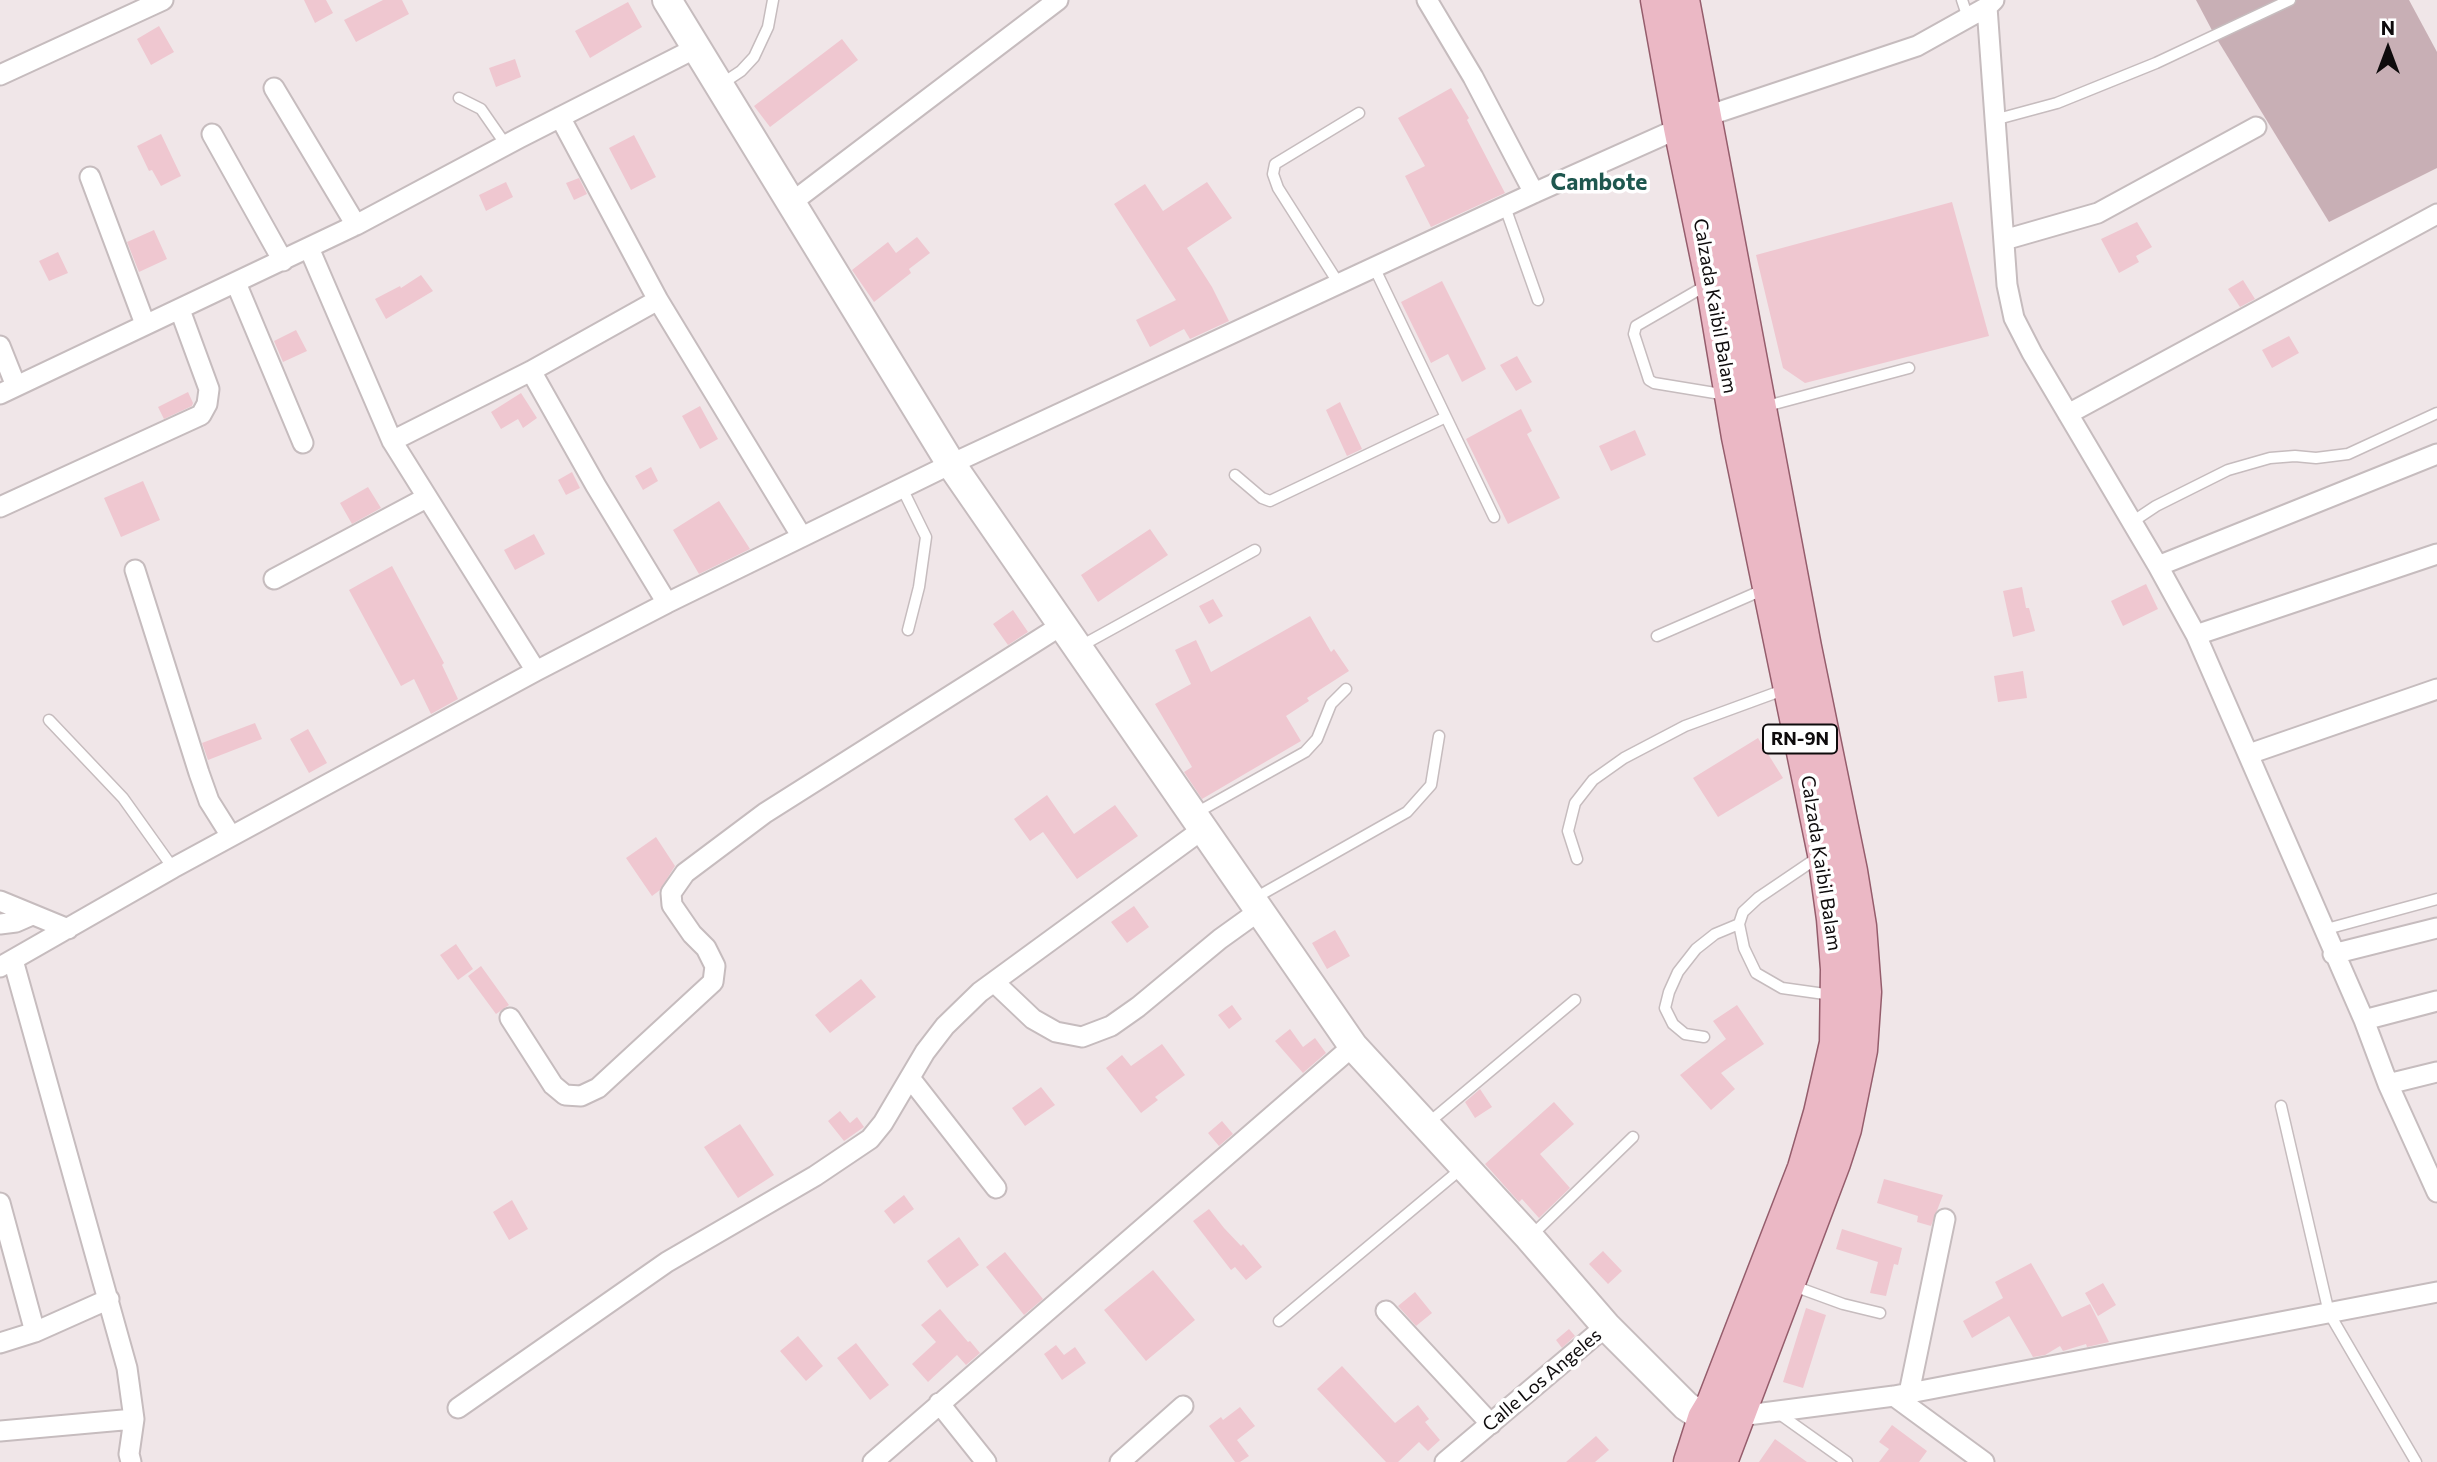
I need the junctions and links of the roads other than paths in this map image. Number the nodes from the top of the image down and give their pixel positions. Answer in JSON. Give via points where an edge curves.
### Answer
{"nodes":[{"id":1,"x":163,"y":0,"type":"edge"},
{"id":2,"x":667,"y":0,"type":"edge"},
{"id":3,"x":773,"y":0,"type":"edge"},
{"id":4,"x":1058,"y":0,"type":"edge"},
{"id":5,"x":1427,"y":0,"type":"edge"},
{"id":6,"x":1657,"y":0,"type":"edge"},
{"id":7,"x":1683,"y":0,"type":"edge"},
{"id":8,"x":2290,"y":0,"type":"edge"},
{"id":9,"x":1991,"y":4,"type":"edge"},
{"id":10,"x":1965,"y":9,"type":"edge"},
{"id":11,"x":696,"y":48,"type":"junction"},
{"id":12,"x":0,"y":75,"type":"edge"},
{"id":13,"x":719,"y":85,"type":"junction"},
{"id":14,"x":274,"y":88,"type":"dead end"},
{"id":15,"x":459,"y":98,"type":"dead end"},
{"id":16,"x":1359,"y":113,"type":"dead end"},
{"id":17,"x":560,"y":117,"type":"junction"},
{"id":18,"x":1994,"y":121,"type":"junction"},
{"id":19,"x":1692,"y":122,"type":"junction"},
{"id":20,"x":2256,"y":127,"type":"dead end"},
{"id":21,"x":212,"y":134,"type":"dead end"},
{"id":22,"x":506,"y":145,"type":"junction"},
{"id":23,"x":90,"y":177,"type":"dead end"},
{"id":24,"x":1534,"y":193,"type":"junction"},
{"id":25,"x":791,"y":203,"type":"junction"},
{"id":26,"x":1505,"y":206,"type":"junction"},
{"id":27,"x":2437,"y":214,"type":"edge"},
{"id":28,"x":356,"y":225,"type":"junction"},
{"id":29,"x":2004,"y":240,"type":"junction"},
{"id":30,"x":309,"y":248,"type":"junction"},
{"id":31,"x":283,"y":261,"type":"junction"},
{"id":32,"x":1374,"y":267,"type":"junction"},
{"id":33,"x":236,"y":283,"type":"junction"},
{"id":34,"x":1712,"y":283,"type":"junction"},
{"id":35,"x":1339,"y":284,"type":"junction"},
{"id":36,"x":658,"y":300,"type":"junction"},
{"id":37,"x":1538,"y":300,"type":"dead end"},
{"id":38,"x":180,"y":310,"type":"junction"},
{"id":39,"x":145,"y":324,"type":"junction"},
{"id":40,"x":0,"y":346,"type":"edge"},
{"id":41,"x":1909,"y":368,"type":"dead end"},
{"id":42,"x":531,"y":371,"type":"junction"},
{"id":43,"x":8,"y":390,"type":"edge"},
{"id":44,"x":1745,"y":401,"type":"junction"},
{"id":45,"x":2437,"y":413,"type":"edge"},
{"id":46,"x":2068,"y":414,"type":"junction"},
{"id":47,"x":1446,"y":417,"type":"junction"},
{"id":48,"x":392,"y":441,"type":"junction"},
{"id":49,"x":303,"y":443,"type":"dead end"},
{"id":50,"x":2437,"y":454,"type":"edge"},
{"id":51,"x":951,"y":464,"type":"junction"},
{"id":52,"x":1235,"y":475,"type":"dead end"},
{"id":53,"x":902,"y":488,"type":"junction"},
{"id":54,"x":426,"y":498,"type":"junction"},
{"id":55,"x":0,"y":507,"type":"edge"},
{"id":56,"x":1493,"y":517,"type":"dead end"},
{"id":57,"x":2132,"y":522,"type":"junction"},
{"id":58,"x":802,"y":537,"type":"junction"},
{"id":59,"x":1255,"y":550,"type":"dead end"},
{"id":60,"x":2437,"y":554,"type":"edge"},
{"id":61,"x":2158,"y":566,"type":"junction"},
{"id":62,"x":135,"y":570,"type":"dead end"},
{"id":63,"x":274,"y":579,"type":"dead end"},
{"id":64,"x":1769,"y":587,"type":"junction"},
{"id":65,"x":667,"y":603,"type":"junction"},
{"id":66,"x":908,"y":630,"type":"dead end"},
{"id":67,"x":2196,"y":635,"type":"junction"},
{"id":68,"x":1657,"y":636,"type":"dead end"},
{"id":69,"x":1070,"y":637,"type":"junction"},
{"id":70,"x":536,"y":671,"type":"junction"},
{"id":71,"x":1789,"y":687,"type":"junction"},
{"id":72,"x":1346,"y":689,"type":"dead end"},
{"id":73,"x":2437,"y":689,"type":"edge"},
{"id":74,"x":49,"y":720,"type":"dead end"},
{"id":75,"x":1439,"y":736,"type":"dead end"},
{"id":76,"x":2249,"y":754,"type":"junction"},
{"id":77,"x":1198,"y":822,"type":"junction"},
{"id":78,"x":231,"y":836,"type":"junction"},
{"id":79,"x":1824,"y":854,"type":"junction"},
{"id":80,"x":1577,"y":859,"type":"dead end"},
{"id":81,"x":173,"y":868,"type":"junction"},
{"id":82,"x":2437,"y":899,"type":"edge"},
{"id":83,"x":0,"y":901,"type":"edge"},
{"id":84,"x":1255,"y":905,"type":"junction"},
{"id":85,"x":32,"y":915,"type":"junction"},
{"id":86,"x":0,"y":924,"type":"edge"},
{"id":87,"x":1739,"y":924,"type":"junction"},
{"id":88,"x":2437,"y":928,"type":"edge"},
{"id":89,"x":68,"y":929,"type":"junction"},
{"id":90,"x":2323,"y":930,"type":"junction"},
{"id":91,"x":2333,"y":954,"type":"junction"},
{"id":92,"x":6,"y":963,"type":"edge"},
{"id":93,"x":994,"y":982,"type":"junction"},
{"id":94,"x":1837,"y":995,"type":"junction"},
{"id":95,"x":1575,"y":1000,"type":"dead end"},
{"id":96,"x":2437,"y":1001,"type":"edge"},
{"id":97,"x":510,"y":1018,"type":"dead end"},
{"id":98,"x":2364,"y":1020,"type":"junction"},
{"id":99,"x":1704,"y":1037,"type":"dead end"},
{"id":100,"x":1353,"y":1046,"type":"junction"},
{"id":101,"x":2437,"y":1072,"type":"edge"},
{"id":102,"x":910,"y":1078,"type":"junction"},
{"id":103,"x":2388,"y":1084,"type":"junction"},
{"id":104,"x":2281,"y":1106,"type":"dead end"},
{"id":105,"x":1426,"y":1125,"type":"junction"},
{"id":106,"x":1633,"y":1137,"type":"dead end"},
{"id":107,"x":1464,"y":1167,"type":"junction"},
{"id":108,"x":996,"y":1188,"type":"dead end"},
{"id":109,"x":2437,"y":1192,"type":"edge"},
{"id":110,"x":0,"y":1203,"type":"edge"},
{"id":111,"x":1945,"y":1219,"type":"dead end"},
{"id":112,"x":1529,"y":1237,"type":"junction"},
{"id":113,"x":1788,"y":1284,"type":"junction"},
{"id":114,"x":2437,"y":1292,"type":"edge"},
{"id":115,"x":110,"y":1299,"type":"junction"},
{"id":116,"x":1386,"y":1311,"type":"dead end"},
{"id":117,"x":1880,"y":1313,"type":"dead end"},
{"id":118,"x":2329,"y":1313,"type":"junction"},
{"id":119,"x":1279,"y":1321,"type":"dead end"},
{"id":120,"x":1606,"y":1326,"type":"junction"},
{"id":121,"x":35,"y":1332,"type":"junction"},
{"id":122,"x":0,"y":1343,"type":"edge"},
{"id":123,"x":1901,"y":1395,"type":"junction"},
{"id":124,"x":939,"y":1403,"type":"junction"},
{"id":125,"x":1183,"y":1406,"type":"dead end"},
{"id":126,"x":458,"y":1408,"type":"dead end"},
{"id":127,"x":1778,"y":1412,"type":"junction"},
{"id":128,"x":1736,"y":1417,"type":"junction"},
{"id":129,"x":1704,"y":1418,"type":"junction"},
{"id":130,"x":134,"y":1419,"type":"junction"},
{"id":131,"x":1491,"y":1424,"type":"junction"},
{"id":132,"x":0,"y":1431,"type":"edge"},
{"id":133,"x":131,"y":1462,"type":"edge"},
{"id":134,"x":873,"y":1462,"type":"edge"},
{"id":135,"x":986,"y":1462,"type":"edge"},
{"id":136,"x":1120,"y":1462,"type":"edge"},
{"id":137,"x":1445,"y":1462,"type":"edge"},
{"id":138,"x":1690,"y":1462,"type":"edge"},
{"id":139,"x":1721,"y":1462,"type":"edge"},
{"id":140,"x":1847,"y":1462,"type":"edge"},
{"id":141,"x":1984,"y":1462,"type":"edge"},
{"id":142,"x":2416,"y":1462,"type":"edge"}],
"edges":[{"from":1,"to":12,"type":"street"},
{"from":2,"to":11,"type":"street"},
{"from":3,"to":13,"type":"lane","via":[[768,27],[754,57]]},
{"from":4,"to":25,"type":"street"},
{"from":5,"to":24,"type":"street"},
{"from":6,"to":19,"type":"main road","name":"Calzada Kaibil Balam","number":"RN-9N"},
{"from":7,"to":19,"type":"main road","name":"Calzada Kaibil Balam","number":"RN-9N"},
{"from":8,"to":18,"type":"lane","via":[[2156,63],[2057,103]]},
{"from":9,"to":10,"type":"street"},
{"from":9,"to":18,"type":"street"},
{"from":10,"to":19,"type":"street","via":[[1917,46]]},
{"from":11,"to":13,"type":"street"},
{"from":11,"to":17,"type":"street"},
{"from":13,"to":25,"type":"street"},
{"from":14,"to":28,"type":"street"},
{"from":15,"to":22,"type":"lane","via":[[481,109]]},
{"from":16,"to":35,"type":"lane","via":[[1275,164],[1273,174]]},
{"from":17,"to":22,"type":"street"},
{"from":17,"to":36,"type":"street"},
{"from":18,"to":29,"type":"street"},
{"from":19,"to":24,"type":"street"},
{"from":19,"to":34,"type":"main road","name":"Calzada Kaibil Balam","number":"RN-9N"},
{"from":19,"to":44,"type":"main road","name":"Calzada Kaibil Balam","number":"RN-9N"},
{"from":20,"to":29,"type":"street","via":[[2098,213]]},
{"from":21,"to":31,"type":"street"},
{"from":22,"to":28,"type":"street"},
{"from":23,"to":39,"type":"street"},
{"from":24,"to":26,"type":"street"},
{"from":25,"to":51,"type":"street"},
{"from":26,"to":32,"type":"street"},
{"from":26,"to":37,"type":"lane"},
{"from":27,"to":46,"type":"street"},
{"from":28,"to":30,"type":"street"},
{"from":29,"to":46,"type":"street","via":[[2014,318]]},
{"from":30,"to":31,"type":"street"},
{"from":30,"to":48,"type":"street"},
{"from":31,"to":33,"type":"street"},
{"from":32,"to":35,"type":"street"},
{"from":32,"to":47,"type":"lane"},
{"from":33,"to":38,"type":"street"},
{"from":33,"to":49,"type":"street"},
{"from":34,"to":44,"type":"main road","name":"Calzada Kaibil Balam","number":"RN-9N"},
{"from":34,"to":44,"type":"lane","via":[[1636,326],[1634,334],[1649,380]]},
{"from":35,"to":51,"type":"street"},
{"from":36,"to":42,"type":"street"},
{"from":36,"to":58,"type":"street"},
{"from":38,"to":39,"type":"street"},
{"from":38,"to":55,"type":"street","via":[[209,389],[201,415]]},
{"from":39,"to":43,"type":"street"},
{"from":40,"to":43,"type":"street"},
{"from":41,"to":44,"type":"lane"},
{"from":42,"to":48,"type":"street"},
{"from":42,"to":65,"type":"street"},
{"from":44,"to":64,"type":"main road","name":"Calzada Kaibil Balam","number":"RN-9N"},
{"from":44,"to":113,"type":"main road","name":"Calzada Kaibil Balam","number":"RN-9N","via":[[1852,871],[1865,992],[1861,1050],[1845,1129]]},
{"from":45,"to":57,"type":"lane","via":[[2348,454],[2270,458],[2228,470]]},
{"from":46,"to":57,"type":"street"},
{"from":47,"to":52,"type":"lane","via":[[1270,501]]},
{"from":47,"to":56,"type":"lane"},
{"from":48,"to":54,"type":"street"},
{"from":50,"to":61,"type":"street"},
{"from":51,"to":53,"type":"street"},
{"from":51,"to":69,"type":"street"},
{"from":53,"to":58,"type":"street"},
{"from":53,"to":66,"type":"lane","via":[[926,537]]},
{"from":54,"to":63,"type":"street"},
{"from":54,"to":70,"type":"street"},
{"from":57,"to":61,"type":"street"},
{"from":58,"to":65,"type":"street"},
{"from":59,"to":69,"type":"lane"},
{"from":60,"to":67,"type":"street"},
{"from":61,"to":67,"type":"street"},
{"from":62,"to":78,"type":"street","via":[[209,802]]},
{"from":64,"to":68,"type":"lane"},
{"from":64,"to":71,"type":"main road","name":"Calzada Kaibil Balam","number":"RN-9N"},
{"from":65,"to":70,"type":"street"},
{"from":67,"to":76,"type":"street"},
{"from":69,"to":77,"type":"street"},
{"from":69,"to":97,"type":"street","via":[[765,813],[685,873],[671,892],[672,905],[706,948],[715,966],[713,982],[598,1088],[581,1096],[565,1095],[552,1085]]},
{"from":70,"to":78,"type":"street"},
{"from":71,"to":79,"type":"main road","name":"Calzada Kaibil Balam","number":"RN-9N"},
{"from":71,"to":80,"type":"lane","via":[[1685,726],[1593,780],[1575,803],[1569,831]]},
{"from":72,"to":77,"type":"lane","via":[[1332,704],[1317,739],[1305,752]]},
{"from":73,"to":76,"type":"street"},
{"from":74,"to":81,"type":"lane","via":[[123,799]]},
{"from":75,"to":84,"type":"lane","via":[[1431,785],[1407,812]]},
{"from":76,"to":90,"type":"street"},
{"from":77,"to":84,"type":"street"},
{"from":77,"to":93,"type":"street"},
{"from":78,"to":81,"type":"street"},
{"from":79,"to":87,"type":"lane","via":[[1758,898],[1743,912]]},
{"from":79,"to":94,"type":"main road","name":"Calzada Kaibil Balam","number":"RN-9N"},
{"from":81,"to":89,"type":"street"},
{"from":82,"to":90,"type":"lane"},
{"from":83,"to":85,"type":"street"},
{"from":84,"to":93,"type":"street","via":[[1138,1007],[1111,1026],[1082,1037],[1056,1032],[1033,1019]]},
{"from":84,"to":100,"type":"street"},
{"from":85,"to":86,"type":"street"},
{"from":85,"to":89,"type":"street"},
{"from":87,"to":94,"type":"lane","via":[[1756,973],[1782,988]]},
{"from":87,"to":99,"type":"lane","via":[[1715,934],[1696,950],[1669,992],[1665,1008],[1673,1024],[1685,1034]]},
{"from":88,"to":91,"type":"street"},
{"from":89,"to":92,"type":"street"},
{"from":90,"to":91,"type":"street"},
{"from":91,"to":98,"type":"street"},
{"from":92,"to":115,"type":"street"},
{"from":93,"to":102,"type":"street","via":[[945,1026]]},
{"from":94,"to":129,"type":"main road","name":"Calzada Kaibil Balam","number":"RN-9N","via":[[1832,1068],[1804,1168]]},
{"from":95,"to":105,"type":"lane"},
{"from":96,"to":98,"type":"street"},
{"from":98,"to":103,"type":"street"},
{"from":100,"to":105,"type":"street"},
{"from":100,"to":124,"type":"street"},
{"from":101,"to":103,"type":"street"},
{"from":102,"to":108,"type":"street"},
{"from":102,"to":126,"type":"street","via":[[870,1139],[667,1262]]},
{"from":103,"to":109,"type":"street"},
{"from":104,"to":118,"type":"lane"},
{"from":105,"to":107,"type":"street"},
{"from":106,"to":112,"type":"lane"},
{"from":107,"to":112,"type":"street"},
{"from":107,"to":119,"type":"lane"},
{"from":110,"to":121,"type":"street"},
{"from":111,"to":123,"type":"street"},
{"from":112,"to":120,"type":"street"},
{"from":113,"to":117,"type":"lane"},
{"from":113,"to":128,"type":"main road","name":"Calzada Kaibil Balam","number":"RN-9N"},
{"from":114,"to":118,"type":"street"},
{"from":115,"to":121,"type":"street"},
{"from":115,"to":130,"type":"street"},
{"from":116,"to":131,"type":"street"},
{"from":118,"to":123,"type":"street"},
{"from":118,"to":142,"type":"lane"},
{"from":120,"to":129,"type":"street","via":[[1686,1406]]},
{"from":120,"to":131,"type":"street","name":"Calle Los Angeles"},
{"from":121,"to":122,"type":"street"},
{"from":123,"to":127,"type":"street"},
{"from":123,"to":141,"type":"street"},
{"from":124,"to":134,"type":"street"},
{"from":124,"to":135,"type":"street"},
{"from":125,"to":136,"type":"street"},
{"from":127,"to":128,"type":"street"},
{"from":127,"to":140,"type":"lane"},
{"from":128,"to":129,"type":"street"},
{"from":128,"to":139,"type":"main road","name":"Calzada Kaibil Balam","number":"RN-9N"},
{"from":129,"to":138,"type":"main road","name":"Calzada Kaibil Balam","number":"RN-9N"},
{"from":130,"to":132,"type":"street"},
{"from":130,"to":133,"type":"street"},
{"from":131,"to":137,"type":"street","name":"Calle Los Angeles"}]}
